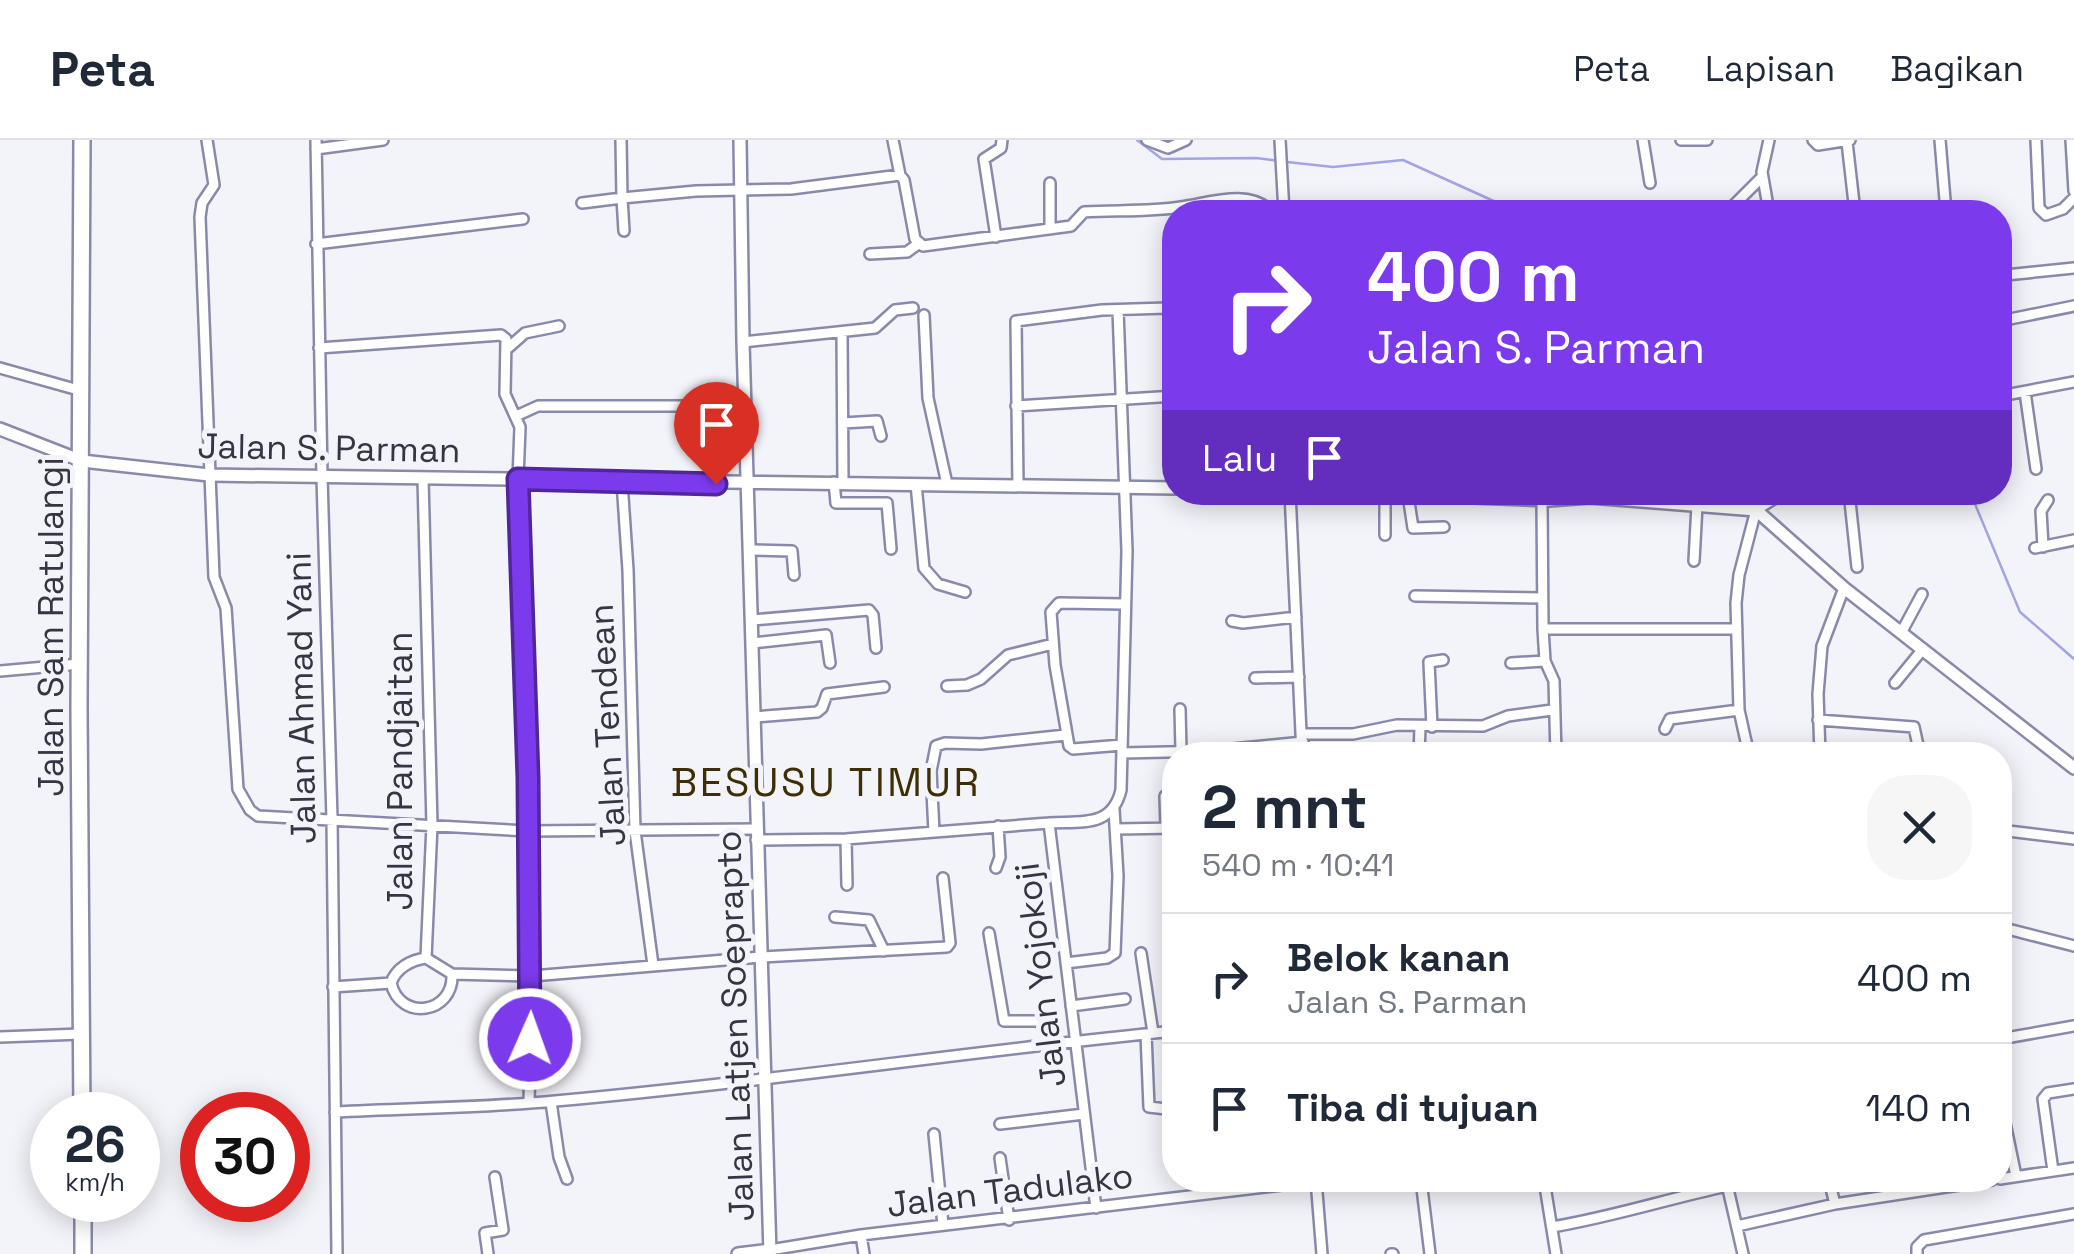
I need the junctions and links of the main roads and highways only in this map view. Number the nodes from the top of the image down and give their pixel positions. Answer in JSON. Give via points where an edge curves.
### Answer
{"nodes":[{"id":1,"x":82,"y":140,"type":"edge"},
{"id":2,"x":82,"y":1092,"type":"edge"},
{"id":3,"x":83,"y":1222,"type":"edge"},
{"id":4,"x":83,"y":1254,"type":"edge"}],
"edges":[{"from":1,"to":2,"type":"highway","name":"Jalan Sam Ratulangi"},
{"from":3,"to":4,"type":"highway"}]}
